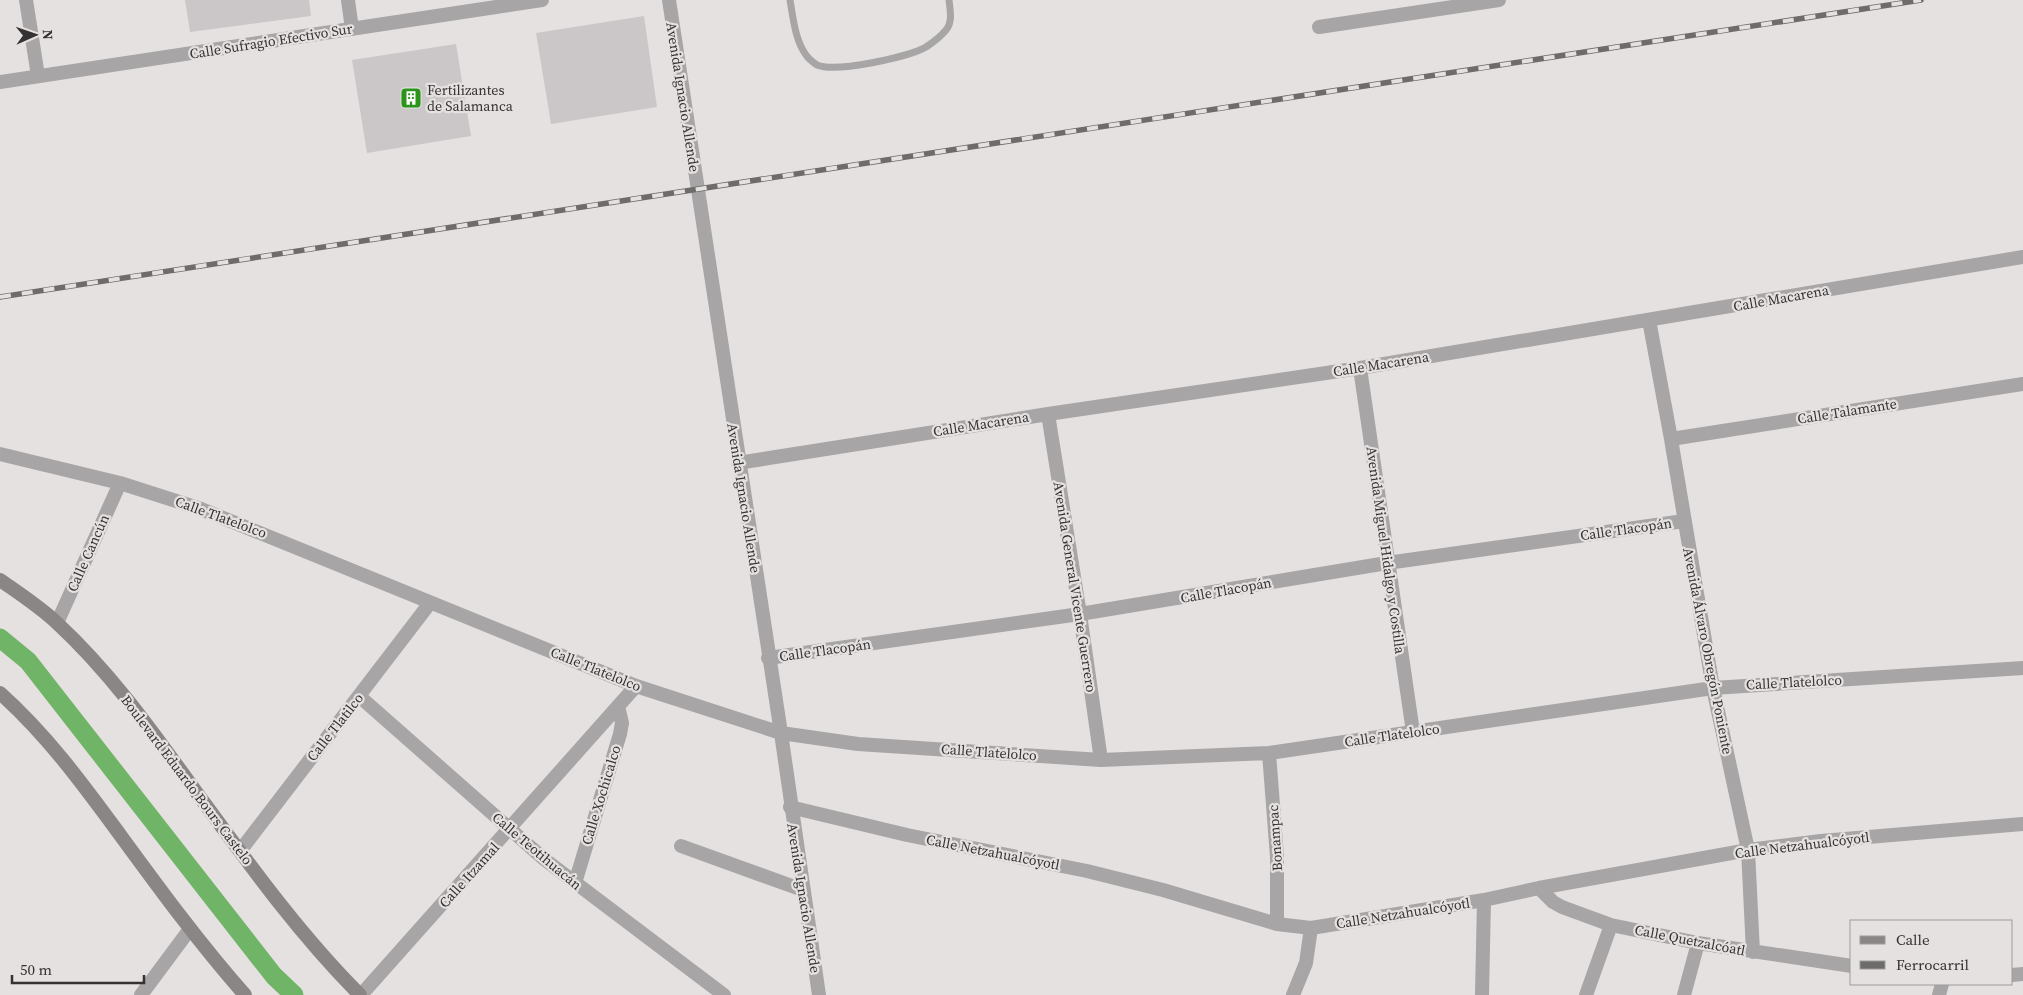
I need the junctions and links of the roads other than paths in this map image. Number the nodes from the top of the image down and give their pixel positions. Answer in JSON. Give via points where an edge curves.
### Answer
{"nodes":[{"id":1,"x":26,"y":0,"type":"edge"},
{"id":2,"x":348,"y":0,"type":"edge"},
{"id":3,"x":542,"y":0,"type":"edge"},
{"id":4,"x":668,"y":0,"type":"edge"},
{"id":5,"x":790,"y":0,"type":"edge"},
{"id":6,"x":949,"y":0,"type":"edge"},
{"id":7,"x":1499,"y":0,"type":"edge"},
{"id":8,"x":1421,"y":6,"type":"edge"},
{"id":9,"x":1319,"y":27,"type":"dead end"},
{"id":10,"x":352,"y":29,"type":"junction"},
{"id":11,"x":38,"y":76,"type":"junction"},
{"id":12,"x":0,"y":82,"type":"edge"},
{"id":13,"x":2023,"y":257,"type":"edge"},
{"id":14,"x":1649,"y":320,"type":"junction"},
{"id":15,"x":1360,"y":368,"type":"junction"},
{"id":16,"x":2023,"y":384,"type":"edge"},
{"id":17,"x":1048,"y":414,"type":"junction"},
{"id":18,"x":1671,"y":439,"type":"junction"},
{"id":19,"x":0,"y":454,"type":"edge"},
{"id":20,"x":738,"y":463,"type":"junction"},
{"id":21,"x":120,"y":483,"type":"junction"},
{"id":22,"x":1684,"y":521,"type":"junction"},
{"id":23,"x":1387,"y":563,"type":"junction"},
{"id":24,"x":0,"y":580,"type":"edge"},
{"id":25,"x":430,"y":603,"type":"junction"},
{"id":26,"x":1080,"y":614,"type":"junction"},
{"id":27,"x":57,"y":623,"type":"junction"},
{"id":28,"x":768,"y":658,"type":"junction"},
{"id":29,"x":2023,"y":668,"type":"edge"},
{"id":30,"x":636,"y":686,"type":"junction"},
{"id":31,"x":1713,"y":688,"type":"junction"},
{"id":32,"x":0,"y":693,"type":"edge"},
{"id":33,"x":359,"y":696,"type":"junction"},
{"id":34,"x":618,"y":706,"type":"junction"},
{"id":35,"x":1412,"y":732,"type":"junction"},
{"id":36,"x":781,"y":733,"type":"junction"},
{"id":37,"x":1269,"y":753,"type":"junction"},
{"id":38,"x":1100,"y":760,"type":"junction"},
{"id":39,"x":790,"y":807,"type":"junction"},
{"id":40,"x":2023,"y":824,"type":"edge"},
{"id":41,"x":510,"y":829,"type":"junction"},
{"id":42,"x":681,"y":846,"type":"dead end"},
{"id":43,"x":1748,"y":850,"type":"junction"},
{"id":44,"x":240,"y":851,"type":"junction"},
{"id":45,"x":575,"y":883,"type":"junction"},
{"id":46,"x":1539,"y":888,"type":"junction"},
{"id":47,"x":803,"y":890,"type":"junction"},
{"id":48,"x":1484,"y":900,"type":"junction"},
{"id":49,"x":1277,"y":924,"type":"junction"},
{"id":50,"x":1610,"y":925,"type":"junction"},
{"id":51,"x":1311,"y":928,"type":"junction"},
{"id":52,"x":190,"y":930,"type":"junction"},
{"id":53,"x":1698,"y":943,"type":"junction"},
{"id":54,"x":1753,"y":952,"type":"junction"},
{"id":55,"x":1850,"y":966,"type":"edge"},
{"id":56,"x":141,"y":995,"type":"edge"},
{"id":57,"x":245,"y":995,"type":"edge"},
{"id":58,"x":360,"y":995,"type":"edge"},
{"id":59,"x":724,"y":995,"type":"edge"},
{"id":60,"x":819,"y":995,"type":"edge"},
{"id":61,"x":1293,"y":995,"type":"edge"},
{"id":62,"x":1482,"y":995,"type":"edge"},
{"id":63,"x":1586,"y":995,"type":"edge"},
{"id":64,"x":1684,"y":995,"type":"edge"}],
"edges":[{"from":1,"to":11,"type":"street"},
{"from":2,"to":10,"type":"street"},
{"from":3,"to":10,"type":"street","name":"Calle Sufragio Efectivo Sur"},
{"from":4,"to":20,"type":"street","name":"Avenida Ignacio Allende"},
{"from":5,"to":6,"type":"lane","via":[[806,56],[818,65],[831,67],[896,58],[925,47],[947,29]]},
{"from":7,"to":8,"type":"street"},
{"from":8,"to":9,"type":"street"},
{"from":10,"to":11,"type":"street","name":"Calle Sufragio Efectivo Sur"},
{"from":11,"to":12,"type":"street","name":"Calle Sufragio Efectivo Sur"},
{"from":13,"to":14,"type":"street","name":"Calle Macarena"},
{"from":14,"to":15,"type":"street","name":"Calle Macarena"},
{"from":14,"to":18,"type":"street","name":"Avenida Álvaro Obregón Poniente"},
{"from":15,"to":17,"type":"street","name":"Calle Macarena"},
{"from":15,"to":23,"type":"street","name":"Avenida Miguel Hidalgo y Costilla"},
{"from":16,"to":18,"type":"street","name":"Calle Talamante"},
{"from":17,"to":20,"type":"street","name":"Calle Macarena"},
{"from":17,"to":26,"type":"street","name":"Avenida General Vicente Guerrero"},
{"from":18,"to":22,"type":"street","name":"Avenida Álvaro Obregón Poniente"},
{"from":19,"to":21,"type":"street","name":"Calle Tlatelolco"},
{"from":20,"to":28,"type":"street","name":"Avenida Ignacio Allende"},
{"from":21,"to":25,"type":"street","name":"Calle Tlatelolco","via":[[201,509]]},
{"from":21,"to":27,"type":"street","name":"Calle Cancún"},
{"from":22,"to":23,"type":"street","name":"Calle Tlacopán"},
{"from":22,"to":31,"type":"street","name":"Avenida Álvaro Obregón Poniente"},
{"from":23,"to":26,"type":"street","name":"Calle Tlacopán"},
{"from":23,"to":35,"type":"street","name":"Avenida Miguel Hidalgo y Costilla"},
{"from":24,"to":27,"type":"main road","name":"Boulevard Eduardo Bours Castelo"},
{"from":25,"to":30,"type":"street","name":"Calle Tlatelolco"},
{"from":25,"to":33,"type":"street","name":"Calle Tlatilco"},
{"from":26,"to":28,"type":"street","name":"Calle Tlacopán"},
{"from":26,"to":38,"type":"street","name":"Avenida General Vicente Guerrero"},
{"from":27,"to":44,"type":"main road","name":"Boulevard Eduardo Bours Castelo","via":[[143,719]]},
{"from":28,"to":36,"type":"street","name":"Avenida Ignacio Allende"},
{"from":29,"to":31,"type":"street","name":"Calle Tlatelolco"},
{"from":30,"to":34,"type":"street","name":"Calle Itzamal"},
{"from":30,"to":36,"type":"street","name":"Calle Tlatelolco"},
{"from":31,"to":35,"type":"street","name":"Calle Tlatelolco"},
{"from":31,"to":43,"type":"street","name":"Avenida Álvaro Obregón Poniente"},
{"from":32,"to":52,"type":"main road","via":[[51,744]]},
{"from":33,"to":41,"type":"street","name":"Calle Teotihuacán"},
{"from":33,"to":44,"type":"street","name":"Calle Tlatilco"},
{"from":34,"to":41,"type":"street","name":"Calle Itzamal"},
{"from":34,"to":45,"type":"street","name":"Calle Xochicalco","via":[[622,723],[618,741]]},
{"from":35,"to":37,"type":"street","name":"Calle Tlatelolco"},
{"from":36,"to":38,"type":"street","name":"Calle Tlatelolco","via":[[858,744]]},
{"from":36,"to":39,"type":"street","name":"Avenida Ignacio Allende"},
{"from":37,"to":38,"type":"street","name":"Calle Tlatelolco"},
{"from":37,"to":49,"type":"street","name":"Bonampac","via":[[1277,857]]},
{"from":39,"to":47,"type":"street","name":"Avenida Ignacio Allende"},
{"from":39,"to":49,"type":"street","name":"Calle Netzahualcóyotl","via":[[907,835],[1087,871]]},
{"from":40,"to":43,"type":"street","name":"Calle Netzahualcóyotl"},
{"from":41,"to":45,"type":"street","name":"Calle Teotihuacán"},
{"from":41,"to":58,"type":"street","name":"Calle Itzamal"},
{"from":42,"to":47,"type":"street"},
{"from":43,"to":46,"type":"street","name":"Calle Netzahualcóyotl"},
{"from":43,"to":54,"type":"street","name":"Avenida Álvaro Obregón Poniente"},
{"from":44,"to":58,"type":"main road","name":"Boulevard Eduardo Bours Castelo","via":[[307,937]]},
{"from":45,"to":59,"type":"street","name":"Calle Teotihuacán"},
{"from":46,"to":48,"type":"street","name":"Calle Netzahualcóyotl"},
{"from":46,"to":50,"type":"street","name":"Calle Quetzalcóatl","via":[[1562,907]]},
{"from":47,"to":60,"type":"street","name":"Avenida Ignacio Allende"},
{"from":48,"to":51,"type":"street","name":"Calle Netzahualcóyotl"},
{"from":48,"to":62,"type":"street"},
{"from":49,"to":51,"type":"street","name":"Calle Netzahualcóyotl"},
{"from":50,"to":53,"type":"street","name":"Calle Quetzalcóatl"},
{"from":50,"to":63,"type":"street"},
{"from":51,"to":61,"type":"street","via":[[1306,963]]},
{"from":52,"to":56,"type":"street"},
{"from":52,"to":57,"type":"main road"},
{"from":53,"to":54,"type":"street","name":"Calle Quetzalcóatl"},
{"from":53,"to":64,"type":"street"},
{"from":54,"to":55,"type":"street","name":"Calle Quetzalcóatl"}]}
